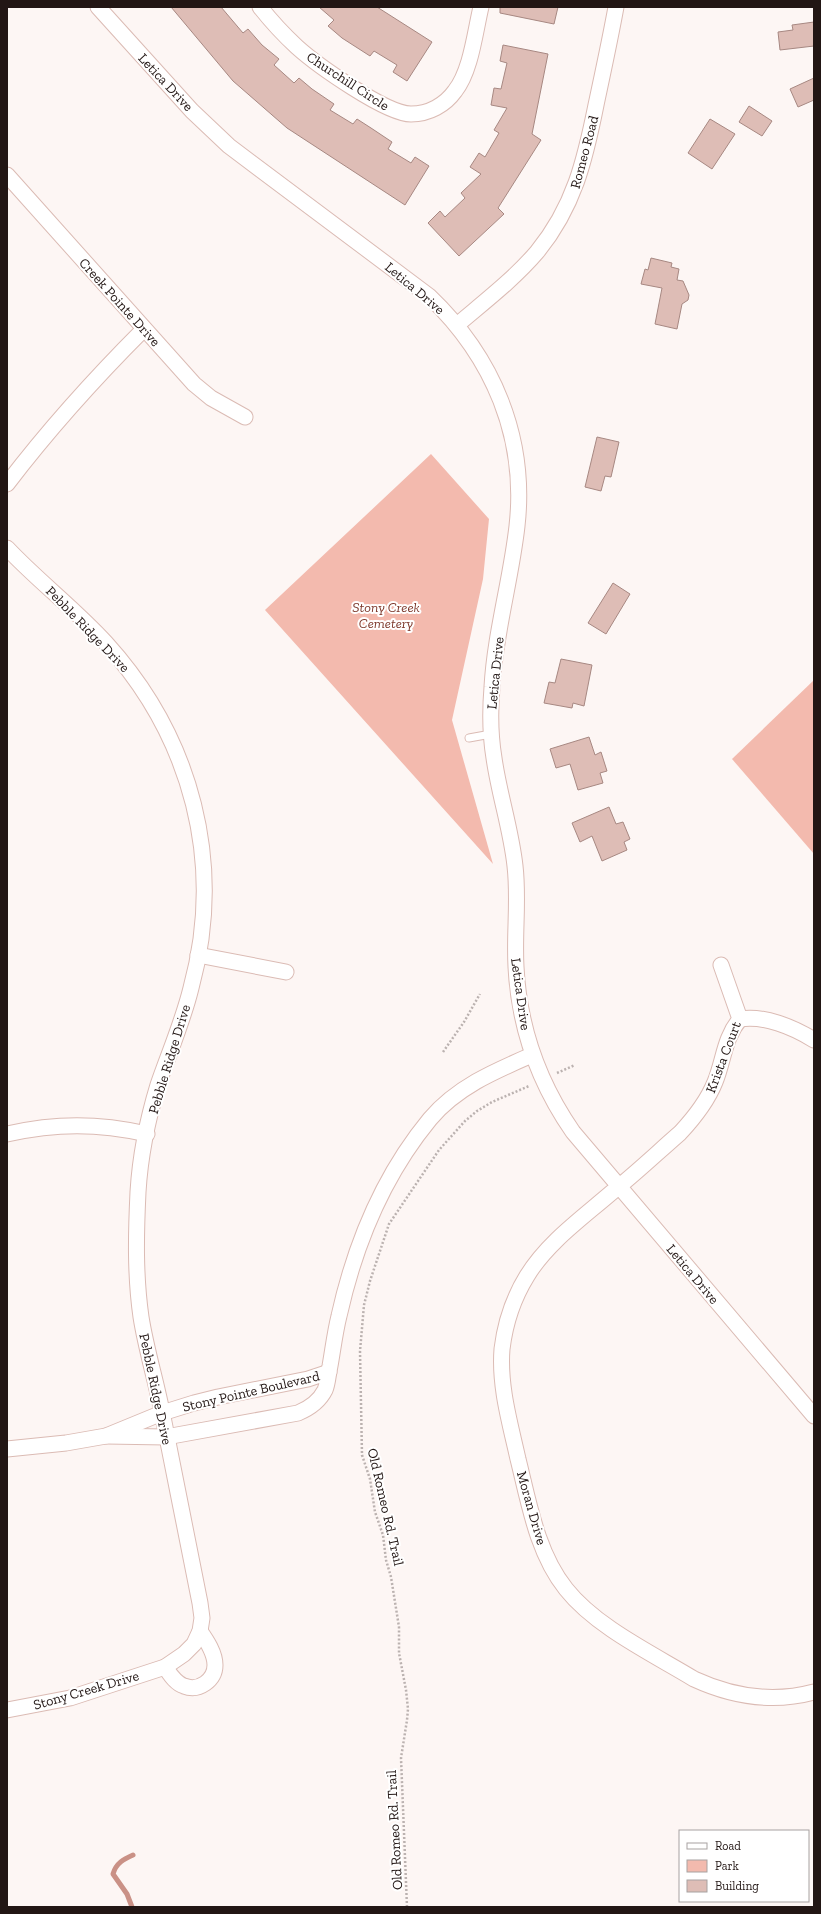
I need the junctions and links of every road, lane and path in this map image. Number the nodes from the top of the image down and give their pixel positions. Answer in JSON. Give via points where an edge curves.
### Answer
{"nodes":[{"id":1,"x":98,"y":7,"type":"edge"},
{"id":2,"x":260,"y":7,"type":"edge"},
{"id":3,"x":481,"y":7,"type":"edge"},
{"id":4,"x":616,"y":7,"type":"edge"},
{"id":5,"x":7,"y":175,"type":"edge"},
{"id":6,"x":457,"y":325,"type":"junction"},
{"id":7,"x":144,"y":329,"type":"junction"},
{"id":8,"x":245,"y":417,"type":"dead end"},
{"id":9,"x":7,"y":484,"type":"edge"},
{"id":10,"x":7,"y":548,"type":"edge"},
{"id":11,"x":491,"y":734,"type":"junction"},
{"id":12,"x":469,"y":738,"type":"dead end"},
{"id":13,"x":198,"y":955,"type":"junction"},
{"id":14,"x":721,"y":965,"type":"dead end"},
{"id":15,"x":286,"y":972,"type":"dead end"},
{"id":16,"x":480,"y":994,"type":"dead end"},
{"id":17,"x":740,"y":1019,"type":"junction"},
{"id":18,"x":814,"y":1040,"type":"edge"},
{"id":19,"x":443,"y":1052,"type":"dead end"},
{"id":20,"x":532,"y":1055,"type":"junction"},
{"id":21,"x":576,"y":1065,"type":"dead end"},
{"id":22,"x":553,"y":1075,"type":"dead end"},
{"id":23,"x":533,"y":1084,"type":"dead end"},
{"id":24,"x":7,"y":1134,"type":"edge"},
{"id":25,"x":147,"y":1134,"type":"junction"},
{"id":26,"x":619,"y":1187,"type":"junction"},
{"id":27,"x":329,"y":1372,"type":"junction"},
{"id":28,"x":162,"y":1413,"type":"junction"},
{"id":29,"x":814,"y":1416,"type":"edge"},
{"id":30,"x":106,"y":1436,"type":"junction"},
{"id":31,"x":166,"y":1437,"type":"junction"},
{"id":32,"x":7,"y":1449,"type":"edge"},
{"id":33,"x":200,"y":1631,"type":"junction"},
{"id":34,"x":184,"y":1654,"type":"joint"},
{"id":35,"x":165,"y":1667,"type":"junction"},
{"id":36,"x":814,"y":1692,"type":"edge"},
{"id":37,"x":7,"y":1710,"type":"edge"},
{"id":38,"x":407,"y":1907,"type":"edge"}],
"edges":[{"from":1,"to":6,"type":"street","name":"Letica Drive","via":[[192,111],[229,146],[416,286]]},
{"from":2,"to":3,"type":"street","name":"Churchill Circle","via":[[297,48],[327,70],[384,106],[410,114],[425,113],[438,106],[458,87],[466,69]]},
{"from":4,"to":6,"type":"street","name":"Romeo Road","via":[[587,149],[571,197],[557,224],[537,252]]},
{"from":5,"to":7,"type":"street","name":"Creek Pointe Drive"},
{"from":6,"to":11,"type":"street","name":"Letica Drive","via":[[482,360],[498,395],[510,429],[517,475],[517,526],[496,652]]},
{"from":7,"to":8,"type":"street","name":"Creek Pointe Drive","via":[[194,384],[211,398]]},
{"from":7,"to":9,"type":"street","via":[[91,382]]},
{"from":10,"to":13,"type":"street","name":"Pebble Ridge Drive","via":[[90,627],[125,666],[157,712],[175,748],[192,794],[205,866],[202,931]]},
{"from":11,"to":12,"type":"lane"},
{"from":11,"to":20,"type":"street","name":"Letica Drive","via":[[515,864],[516,968],[520,1006]]},
{"from":13,"to":15,"type":"street"},
{"from":13,"to":25,"type":"street","name":"Pebble Ridge Drive","via":[[191,990],[157,1089]]},
{"from":14,"to":17,"type":"street","name":"Krista Court"},
{"from":16,"to":19,"type":"path"},
{"from":17,"to":18,"type":"street","via":[[761,1019],[782,1025]]},
{"from":17,"to":26,"type":"street","name":"Krista Court","via":[[726,1041],[715,1082],[693,1118],[680,1133]]},
{"from":20,"to":26,"type":"street","name":"Letica Drive","via":[[563,1118]]},
{"from":20,"to":27,"type":"street","name":"Stony Pointe Boulevard","via":[[476,1081],[459,1093],[431,1118],[413,1142],[377,1201],[358,1247],[339,1316]]},
{"from":21,"to":22,"type":"path"},
{"from":23,"to":38,"type":"path","name":"Old Romeo Rd. Trail","via":[[477,1111],[439,1150],[389,1224],[364,1304],[360,1351],[362,1455],[370,1479],[375,1512],[383,1535],[391,1576],[408,1709],[401,1758]]},
{"from":24,"to":25,"type":"street","via":[[38,1127],[72,1125],[106,1126]]},
{"from":25,"to":28,"type":"street","name":"Pebble Ridge Drive","via":[[138,1188],[137,1276],[144,1334]]},
{"from":26,"to":29,"type":"street","name":"Letica Drive"},
{"from":26,"to":36,"type":"street","name":"Moran Drive","via":[[560,1238],[535,1264],[516,1297],[505,1333],[502,1360],[503,1389],[524,1484],[542,1546],[566,1589],[593,1616],[694,1679],[742,1696],[782,1698]]},
{"from":27,"to":28,"type":"street","name":"Stony Pointe Boulevard","via":[[308,1379],[218,1397]]},
{"from":27,"to":31,"type":"street","name":"Stony Pointe Boulevard","via":[[326,1388],[319,1400],[310,1408],[298,1413]]},
{"from":28,"to":30,"type":"street","name":"Stony Pointe Boulevard"},
{"from":28,"to":31,"type":"street","name":"Pebble Ridge Drive"},
{"from":30,"to":31,"type":"street","name":"Stony Pointe Boulevard"},
{"from":30,"to":32,"type":"street","name":"Stony Pointe Boulevard"},
{"from":31,"to":33,"type":"street","name":"Pebble Ridge Drive","via":[[200,1603]]},
{"from":33,"to":34,"type":"street","name":"Pebble Ridge Drive","via":[[194,1644]]},
{"from":33,"to":35,"type":"street","via":[[207,1640],[215,1664],[214,1672],[206,1683],[198,1687],[184,1686],[176,1681]]},
{"from":34,"to":35,"type":"street","name":"Stony Creek Drive"},
{"from":35,"to":37,"type":"street","name":"Stony Creek Drive","via":[[70,1698]]}]}
